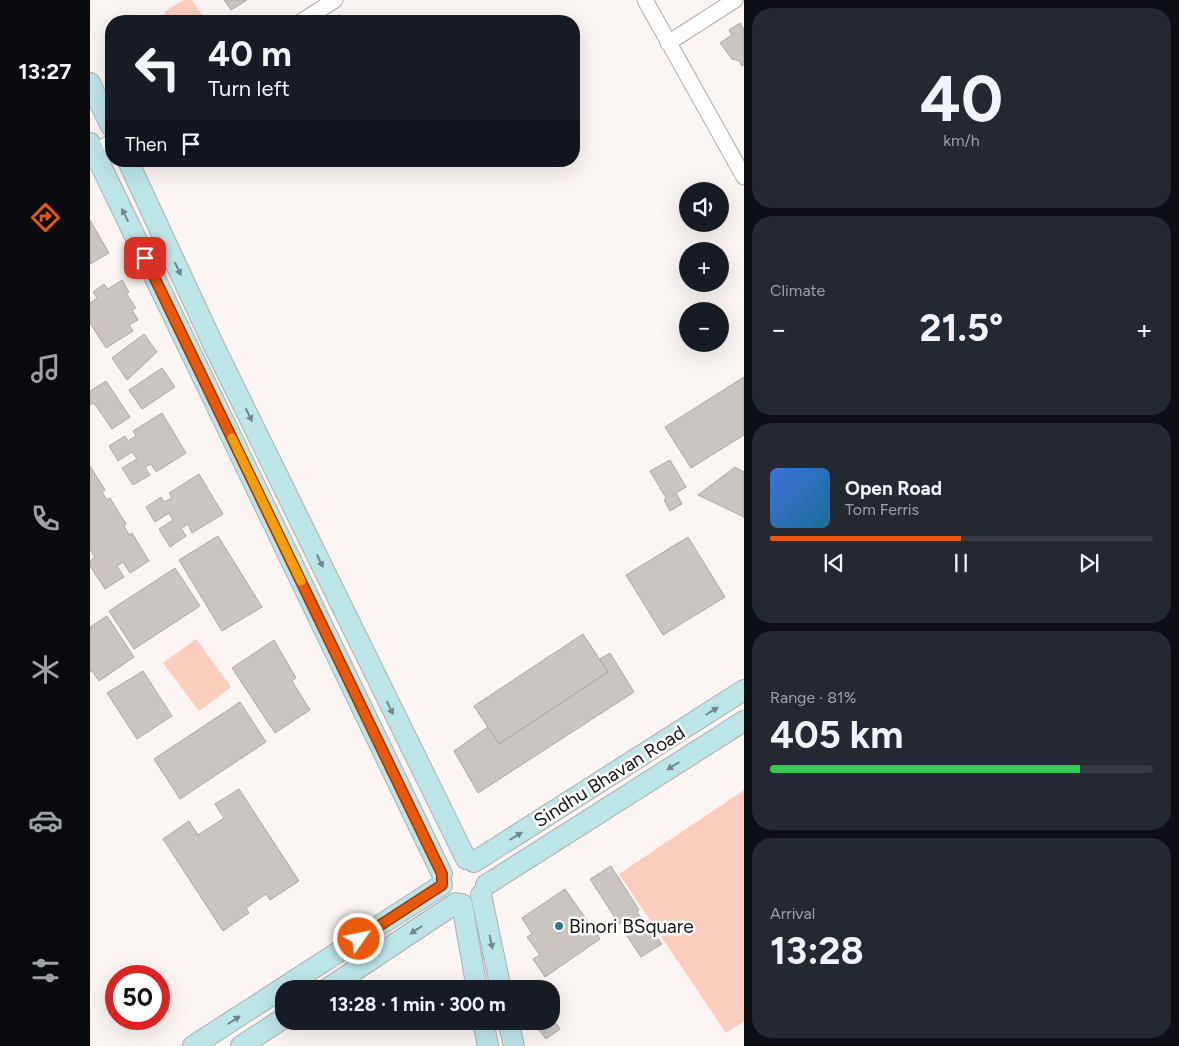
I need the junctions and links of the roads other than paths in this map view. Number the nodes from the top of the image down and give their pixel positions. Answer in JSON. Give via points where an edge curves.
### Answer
{"nodes":[{"id":1,"x":335,"y":0,"type":"edge"},
{"id":2,"x":645,"y":0,"type":"edge"},
{"id":3,"x":736,"y":0,"type":"edge"},
{"id":4,"x":311,"y":15,"type":"edge"},
{"id":5,"x":668,"y":43,"type":"junction"},
{"id":6,"x":90,"y":83,"type":"edge"},
{"id":7,"x":105,"y":114,"type":"edge"},
{"id":8,"x":105,"y":144,"type":"edge"},
{"id":9,"x":91,"y":150,"type":"edge"},
{"id":10,"x":131,"y":167,"type":"edge"},
{"id":11,"x":744,"y":177,"type":"edge"},
{"id":12,"x":744,"y":690,"type":"edge"},
{"id":13,"x":744,"y":722,"type":"edge"},
{"id":14,"x":470,"y":860,"type":"junction"},
{"id":15,"x":442,"y":880,"type":"junction"},
{"id":16,"x":483,"y":890,"type":"junction"},
{"id":17,"x":459,"y":903,"type":"junction"},
{"id":18,"x":341,"y":980,"type":"edge"},
{"id":19,"x":475,"y":980,"type":"edge"},
{"id":20,"x":499,"y":980,"type":"edge"},
{"id":21,"x":275,"y":1024,"type":"edge"},
{"id":22,"x":485,"y":1030,"type":"edge"},
{"id":23,"x":510,"y":1030,"type":"edge"},
{"id":24,"x":193,"y":1046,"type":"edge"},
{"id":25,"x":241,"y":1046,"type":"edge"},
{"id":26,"x":488,"y":1046,"type":"edge"},
{"id":27,"x":514,"y":1046,"type":"edge"}],
"edges":[{"from":1,"to":4,"type":"street"},
{"from":2,"to":5,"type":"street"},
{"from":3,"to":5,"type":"street"},
{"from":5,"to":11,"type":"street"},
{"from":6,"to":7,"type":"street"},
{"from":8,"to":9,"type":"street"},
{"from":15,"to":9,"type":"street","one_way":true},
{"from":10,"to":14,"type":"street","one_way":true,"via":[[213,344]]},
{"from":14,"to":12,"type":"street","name":"Sindhu Bhavan Road","one_way":true},
{"from":13,"to":16,"type":"street","name":"Sindhu Bhavan Road","one_way":true},
{"from":14,"to":15,"type":"street","via":[[452,862]]},
{"from":14,"to":16,"type":"street","via":[[484,871]]},
{"from":15,"to":17,"type":"street","via":[[446,895]]},
{"from":24,"to":15,"type":"street","one_way":true},
{"from":16,"to":17,"type":"street","via":[[472,902]]},
{"from":16,"to":20,"type":"street","one_way":true},
{"from":17,"to":18,"type":"street","one_way":true},
{"from":17,"to":19,"type":"street"},
{"from":21,"to":25,"type":"street"},
{"from":22,"to":26,"type":"street"},
{"from":23,"to":27,"type":"street"}]}
